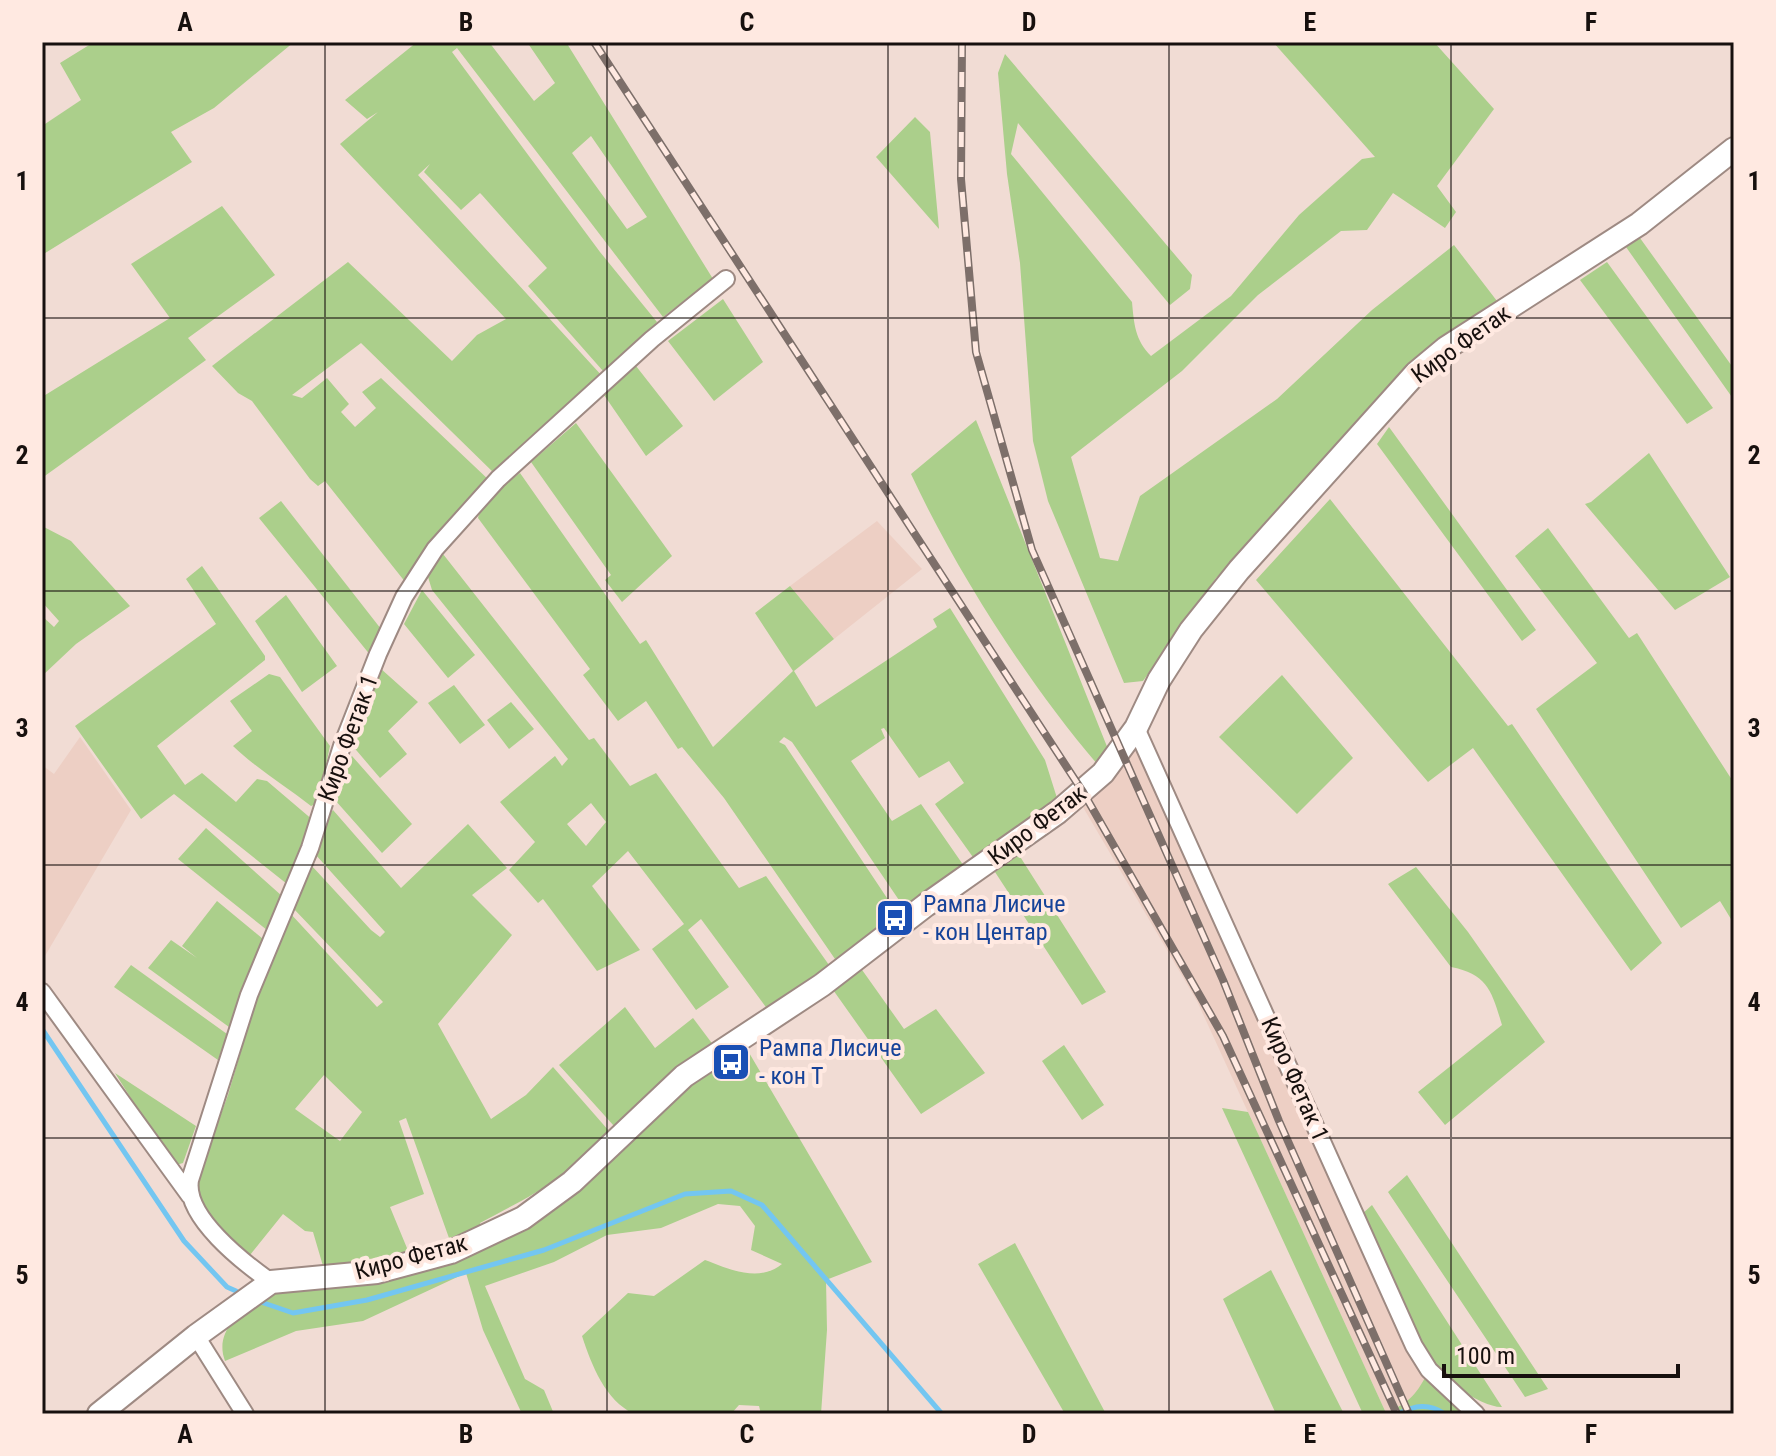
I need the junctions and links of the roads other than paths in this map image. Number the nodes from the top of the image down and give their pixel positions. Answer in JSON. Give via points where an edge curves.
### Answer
{"nodes":[{"id":1,"x":1734,"y":149,"type":"edge"},
{"id":2,"x":726,"y":279,"type":"dead end"},
{"id":3,"x":1136,"y":728,"type":"junction"},
{"id":4,"x":1120,"y":748,"type":"junction"},
{"id":5,"x":1149,"y":749,"type":"junction"},
{"id":6,"x":42,"y":992,"type":"edge"},
{"id":7,"x":191,"y":1197,"type":"junction"},
{"id":8,"x":271,"y":1282,"type":"junction"},
{"id":9,"x":196,"y":1336,"type":"junction"},
{"id":10,"x":99,"y":1414,"type":"edge"},
{"id":11,"x":245,"y":1414,"type":"edge"},
{"id":12,"x":1476,"y":1414,"type":"edge"}],
"edges":[{"from":1,"to":3,"type":"main road","name":"Киро Фетак","via":[[1639,224],[1446,348],[1416,373],[1191,630]]},
{"from":2,"to":7,"type":"street","name":"Киро Фетак 1","via":[[498,479],[435,549],[404,597],[249,995],[190,1180]]},
{"from":3,"to":4,"type":"main road","name":"Киро Фетак"},
{"from":3,"to":5,"type":"street","name":"Киро Фетак 1"},
{"from":4,"to":5,"type":"street","via":[[1138,744]]},
{"from":4,"to":8,"type":"main road","name":"Киро Фетак","via":[[1094,783],[1058,812],[822,985],[684,1076],[572,1182],[523,1218],[451,1252],[377,1272]]},
{"from":5,"to":12,"type":"street","name":"Киро Фетак 1","via":[[1414,1346],[1429,1370]]},
{"from":6,"to":7,"type":"street"},
{"from":7,"to":8,"type":"street","via":[[229,1250]]},
{"from":8,"to":9,"type":"main road"},
{"from":9,"to":10,"type":"main road"},
{"from":9,"to":11,"type":"street"}]}
